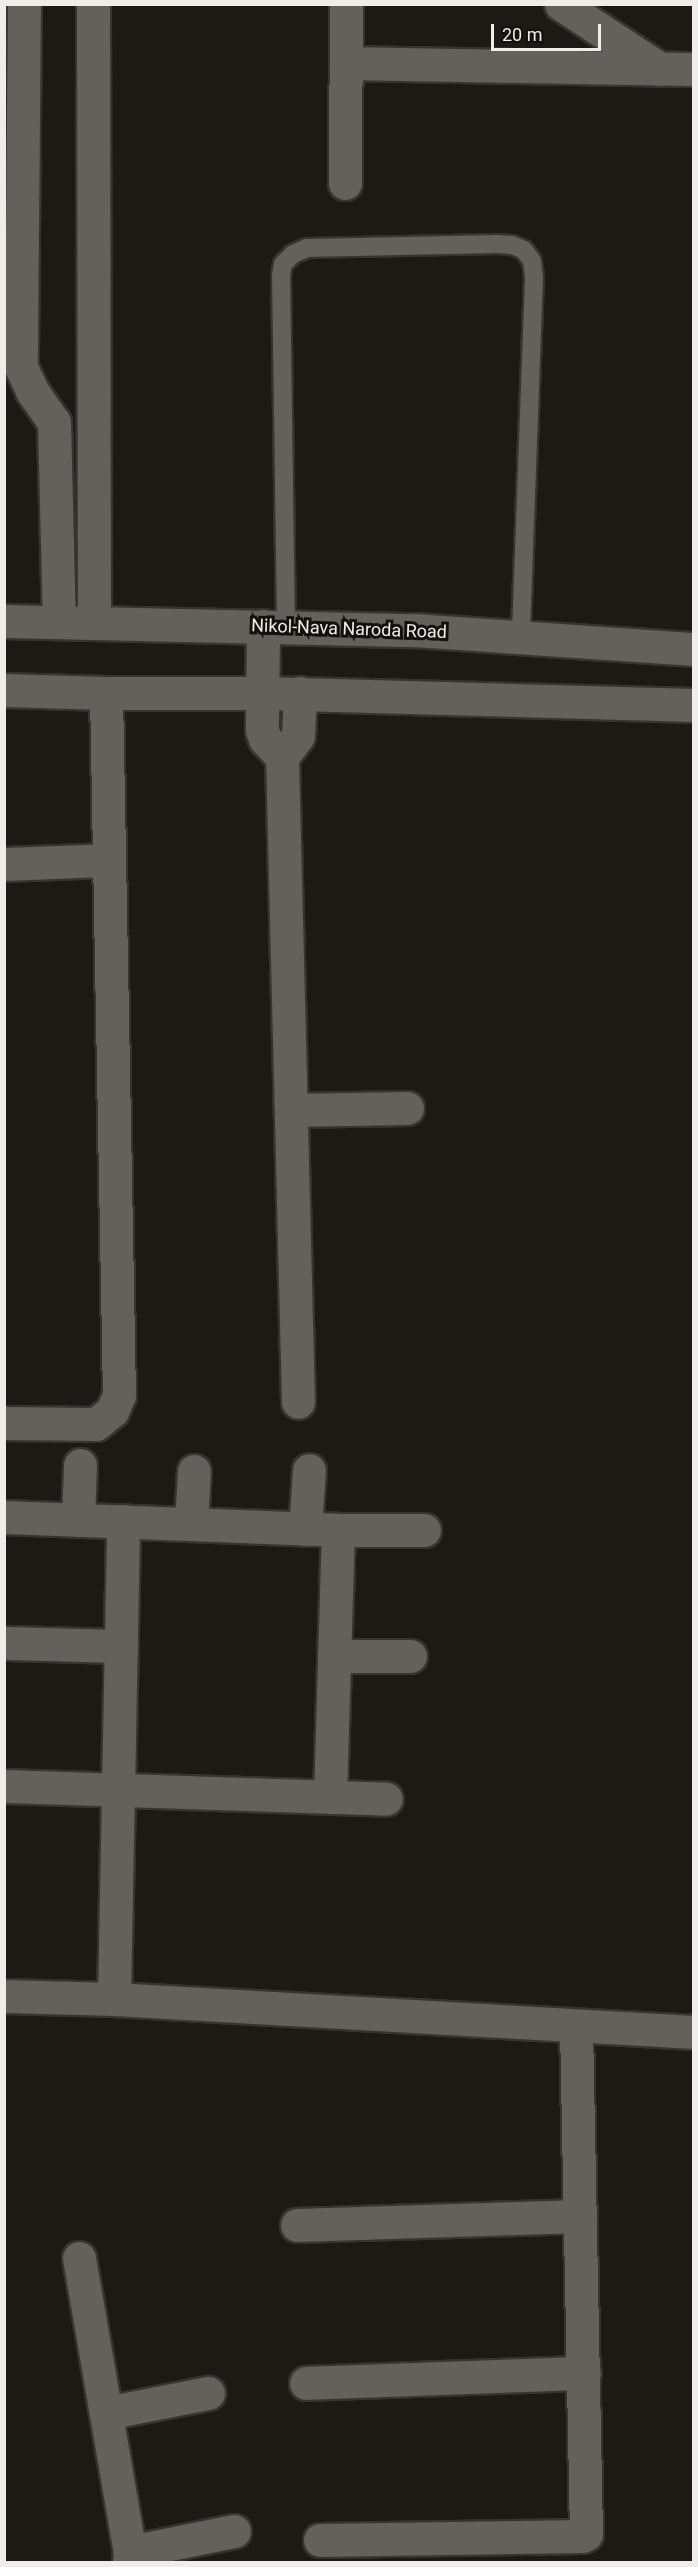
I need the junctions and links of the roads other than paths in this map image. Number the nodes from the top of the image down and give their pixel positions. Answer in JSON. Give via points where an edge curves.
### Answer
{"nodes":[{"id":1,"x":24,"y":4,"type":"edge"},
{"id":2,"x":93,"y":4,"type":"edge"},
{"id":3,"x":346,"y":4,"type":"edge"},
{"id":4,"x":561,"y":4,"type":"edge"},
{"id":5,"x":346,"y":63,"type":"junction"},
{"id":6,"x":660,"y":69,"type":"junction"},
{"id":7,"x":693,"y":69,"type":"edge"},
{"id":8,"x":345,"y":183,"type":"dead end"},
{"id":9,"x":94,"y":407,"type":"junction"},
{"id":10,"x":44,"y":408,"type":"junction"},
{"id":11,"x":4,"y":621,"type":"edge"},
{"id":12,"x":59,"y":622,"type":"junction"},
{"id":13,"x":94,"y":623,"type":"junction"},
{"id":14,"x":275,"y":627,"type":"junction"},
{"id":15,"x":521,"y":638,"type":"junction"},
{"id":16,"x":693,"y":649,"type":"edge"},
{"id":17,"x":4,"y":690,"type":"edge"},
{"id":18,"x":106,"y":693,"type":"junction"},
{"id":19,"x":262,"y":693,"type":"junction"},
{"id":20,"x":300,"y":693,"type":"junction"},
{"id":21,"x":693,"y":705,"type":"edge"},
{"id":22,"x":282,"y":756,"type":"junction"},
{"id":23,"x":108,"y":860,"type":"junction"},
{"id":24,"x":4,"y":864,"type":"edge"},
{"id":25,"x":407,"y":1108,"type":"dead end"},
{"id":26,"x":291,"y":1110,"type":"junction"},
{"id":27,"x":298,"y":1402,"type":"dead end"},
{"id":28,"x":4,"y":1423,"type":"edge"},
{"id":29,"x":80,"y":1465,"type":"dead end"},
{"id":30,"x":309,"y":1470,"type":"dead end"},
{"id":31,"x":194,"y":1471,"type":"dead end"},
{"id":32,"x":4,"y":1517,"type":"edge"},
{"id":33,"x":78,"y":1520,"type":"junction"},
{"id":34,"x":123,"y":1521,"type":"junction"},
{"id":35,"x":191,"y":1524,"type":"junction"},
{"id":36,"x":305,"y":1528,"type":"junction"},
{"id":37,"x":338,"y":1530,"type":"junction"},
{"id":38,"x":424,"y":1530,"type":"dead end"},
{"id":39,"x":4,"y":1643,"type":"edge"},
{"id":40,"x":122,"y":1646,"type":"junction"},
{"id":41,"x":334,"y":1656,"type":"junction"},
{"id":42,"x":410,"y":1656,"type":"dead end"},
{"id":43,"x":4,"y":1786,"type":"edge"},
{"id":44,"x":119,"y":1792,"type":"junction"},
{"id":45,"x":330,"y":1797,"type":"junction"},
{"id":46,"x":386,"y":1799,"type":"dead end"},
{"id":47,"x":4,"y":1996,"type":"edge"},
{"id":48,"x":114,"y":1999,"type":"junction"},
{"id":49,"x":576,"y":2026,"type":"junction"},
{"id":50,"x":693,"y":2032,"type":"edge"},
{"id":51,"x":580,"y":2216,"type":"junction"},
{"id":52,"x":297,"y":2225,"type":"dead end"},
{"id":53,"x":79,"y":2258,"type":"dead end"},
{"id":54,"x":584,"y":2373,"type":"junction"},
{"id":55,"x":306,"y":2383,"type":"dead end"},
{"id":56,"x":208,"y":2393,"type":"dead end"},
{"id":57,"x":106,"y":2413,"type":"junction"},
{"id":58,"x":234,"y":2531,"type":"dead end"},
{"id":59,"x":320,"y":2540,"type":"dead end"},
{"id":60,"x":130,"y":2557,"type":"edge"}],
"edges":[{"from":1,"to":10,"type":"street","via":[[21,367]]},
{"from":2,"to":9,"type":"street"},
{"from":3,"to":5,"type":"street"},
{"from":4,"to":6,"type":"street"},
{"from":5,"to":6,"type":"street"},
{"from":5,"to":8,"type":"street"},
{"from":6,"to":7,"type":"street"},
{"from":9,"to":10,"type":"street"},
{"from":9,"to":13,"type":"street"},
{"from":10,"to":12,"type":"street","via":[[54,423],[57,444]]},
{"from":11,"to":12,"type":"street","name":"Nikol-Nava Naroda Road"},
{"from":12,"to":13,"type":"street","name":"Nikol-Nava Naroda Road"},
{"from":13,"to":14,"type":"street","name":"Nikol-Nava Naroda Road"},
{"from":14,"to":15,"type":"street","name":"Nikol-Nava Naroda Road","via":[[414,630]]},
{"from":14,"to":15,"type":"lane","via":[[283,264],[307,248],[497,244],[524,250],[532,261],[534,278]]},
{"from":14,"to":19,"type":"street"},
{"from":15,"to":16,"type":"street","name":"Nikol-Nava Naroda Road"},
{"from":17,"to":18,"type":"street"},
{"from":18,"to":19,"type":"street"},
{"from":18,"to":23,"type":"street"},
{"from":19,"to":20,"type":"street"},
{"from":19,"to":22,"type":"street","via":[[263,735]]},
{"from":20,"to":21,"type":"street"},
{"from":20,"to":22,"type":"street","via":[[300,730]]},
{"from":22,"to":26,"type":"street"},
{"from":23,"to":24,"type":"street"},
{"from":23,"to":28,"type":"street","via":[[119,1395],[112,1412],[96,1424]]},
{"from":25,"to":26,"type":"street"},
{"from":26,"to":27,"type":"street"},
{"from":29,"to":33,"type":"street"},
{"from":30,"to":36,"type":"street"},
{"from":31,"to":35,"type":"street"},
{"from":32,"to":33,"type":"street"},
{"from":33,"to":34,"type":"street"},
{"from":34,"to":35,"type":"street"},
{"from":34,"to":40,"type":"street"},
{"from":35,"to":36,"type":"street"},
{"from":36,"to":37,"type":"street"},
{"from":37,"to":38,"type":"street"},
{"from":37,"to":41,"type":"street"},
{"from":39,"to":40,"type":"street"},
{"from":40,"to":44,"type":"street"},
{"from":41,"to":42,"type":"street"},
{"from":41,"to":45,"type":"street"},
{"from":43,"to":44,"type":"street"},
{"from":44,"to":45,"type":"street"},
{"from":44,"to":48,"type":"street"},
{"from":45,"to":46,"type":"street"},
{"from":47,"to":48,"type":"street"},
{"from":48,"to":49,"type":"street"},
{"from":49,"to":50,"type":"street"},
{"from":49,"to":51,"type":"street"},
{"from":51,"to":52,"type":"street"},
{"from":51,"to":54,"type":"street"},
{"from":53,"to":57,"type":"street"},
{"from":54,"to":55,"type":"street"},
{"from":54,"to":59,"type":"street","via":[[586,2534]]},
{"from":56,"to":57,"type":"street"},
{"from":57,"to":60,"type":"street"},
{"from":58,"to":60,"type":"street"}]}
